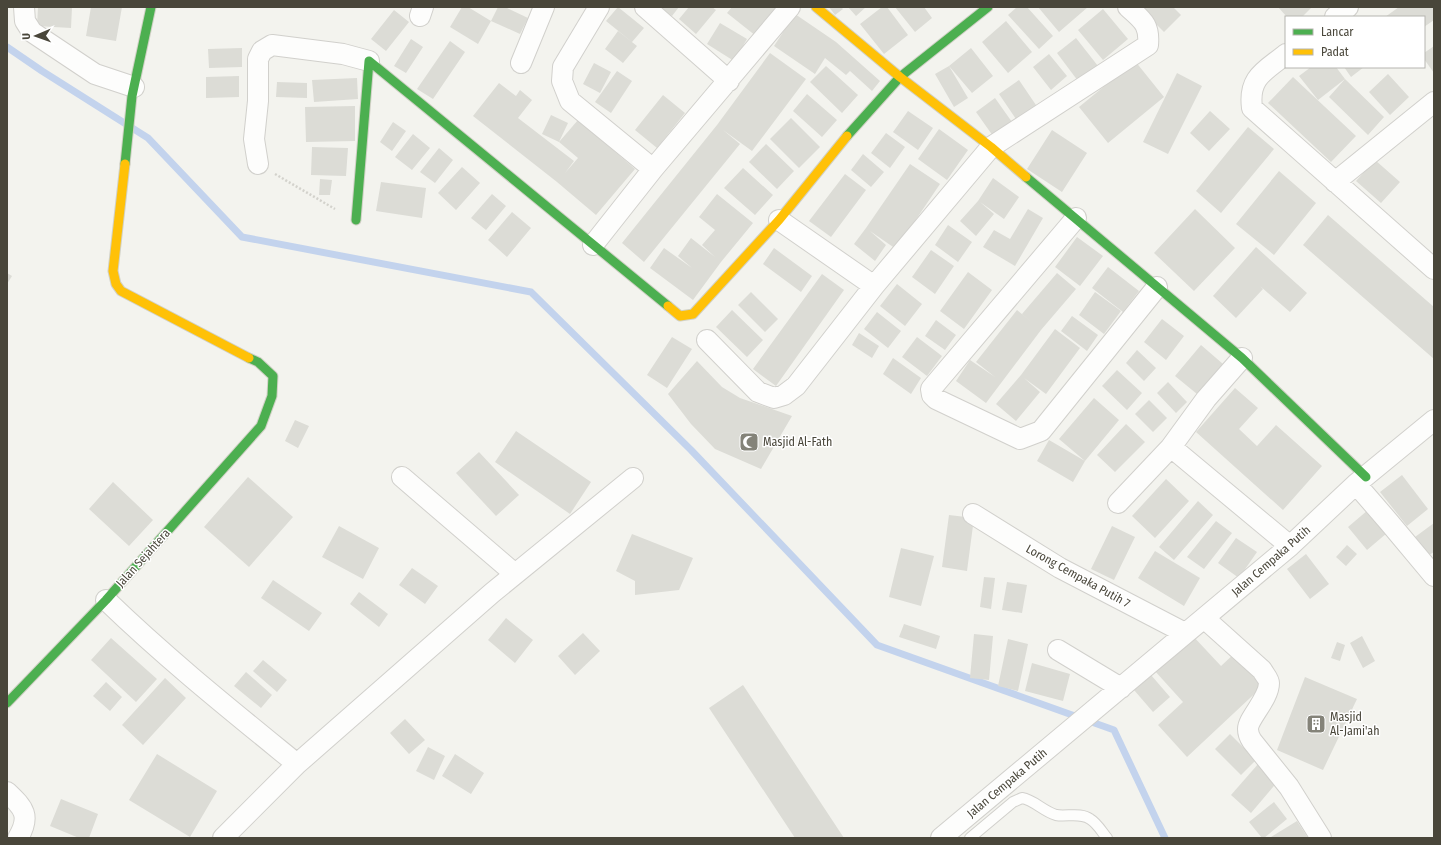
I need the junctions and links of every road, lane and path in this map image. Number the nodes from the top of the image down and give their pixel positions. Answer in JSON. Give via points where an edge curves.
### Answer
{"nodes":[{"id":1,"x":24,"y":7,"type":"edge"},
{"id":2,"x":151,"y":7,"type":"edge"},
{"id":3,"x":544,"y":7,"type":"edge"},
{"id":4,"x":599,"y":7,"type":"edge"},
{"id":5,"x":645,"y":7,"type":"edge"},
{"id":6,"x":790,"y":7,"type":"edge"},
{"id":7,"x":816,"y":7,"type":"edge"},
{"id":8,"x":988,"y":7,"type":"edge"},
{"id":9,"x":1128,"y":7,"type":"edge"},
{"id":10,"x":1348,"y":7,"type":"edge"},
{"id":11,"x":1336,"y":16,"type":"edge"},
{"id":12,"x":1285,"y":55,"type":"edge"},
{"id":13,"x":368,"y":61,"type":"junction"},
{"id":14,"x":521,"y":63,"type":"dead end"},
{"id":15,"x":900,"y":77,"type":"junction"},
{"id":16,"x":729,"y":81,"type":"junction"},
{"id":17,"x":133,"y":92,"type":"junction"},
{"id":18,"x":1434,"y":102,"type":"edge"},
{"id":19,"x":991,"y":146,"type":"junction"},
{"id":20,"x":258,"y":164,"type":"joint"},
{"id":21,"x":653,"y":169,"type":"junction"},
{"id":22,"x":1335,"y":182,"type":"junction"},
{"id":23,"x":1076,"y":218,"type":"junction"},
{"id":24,"x":356,"y":220,"type":"joint"},
{"id":25,"x":779,"y":220,"type":"junction"},
{"id":26,"x":592,"y":245,"type":"junction"},
{"id":27,"x":1434,"y":269,"type":"edge"},
{"id":28,"x":874,"y":286,"type":"junction"},
{"id":29,"x":1157,"y":287,"type":"junction"},
{"id":30,"x":707,"y":340,"type":"dead end"},
{"id":31,"x":1242,"y":358,"type":"junction"},
{"id":32,"x":1434,"y":420,"type":"edge"},
{"id":33,"x":1171,"y":447,"type":"junction"},
{"id":34,"x":402,"y":477,"type":"dead end"},
{"id":35,"x":633,"y":478,"type":"dead end"},
{"id":36,"x":1361,"y":480,"type":"junction"},
{"id":37,"x":1118,"y":503,"type":"dead end"},
{"id":38,"x":973,"y":514,"type":"dead end"},
{"id":39,"x":1290,"y":546,"type":"junction"},
{"id":40,"x":516,"y":574,"type":"junction"},
{"id":41,"x":1434,"y":576,"type":"edge"},
{"id":42,"x":106,"y":600,"type":"junction"},
{"id":43,"x":1204,"y":618,"type":"junction"},
{"id":44,"x":1185,"y":633,"type":"junction"},
{"id":45,"x":1058,"y":650,"type":"dead end"},
{"id":46,"x":1113,"y":694,"type":"junction"},
{"id":47,"x":7,"y":703,"type":"edge"},
{"id":48,"x":297,"y":764,"type":"junction"},
{"id":49,"x":7,"y":792,"type":"edge"},
{"id":50,"x":18,"y":838,"type":"edge"},
{"id":51,"x":223,"y":838,"type":"edge"},
{"id":52,"x":941,"y":838,"type":"edge"},
{"id":53,"x":970,"y":838,"type":"edge"},
{"id":54,"x":1107,"y":838,"type":"edge"},
{"id":55,"x":1320,"y":838,"type":"edge"}],
"edges":[{"from":1,"to":17,"type":"street","via":[[25,21],[32,32],[95,74]]},
{"from":2,"to":17,"type":"street"},
{"from":3,"to":14,"type":"street"},
{"from":4,"to":21,"type":"street","via":[[563,68],[562,81],[570,101]]},
{"from":5,"to":16,"type":"street"},
{"from":6,"to":16,"type":"street"},
{"from":7,"to":15,"type":"street"},
{"from":8,"to":15,"type":"street"},
{"from":9,"to":19,"type":"street","via":[[1146,24],[1149,34],[1148,45]]},
{"from":10,"to":11,"type":"street"},
{"from":12,"to":22,"type":"street","via":[[1259,75],[1250,96],[1252,108]]},
{"from":13,"to":20,"type":"street","via":[[343,54],[272,45],[262,51],[258,60],[258,101],[254,139]]},
{"from":13,"to":24,"type":"street"},
{"from":13,"to":26,"type":"street"},
{"from":15,"to":19,"type":"street"},
{"from":15,"to":25,"type":"street","via":[[833,152]]},
{"from":16,"to":21,"type":"street"},
{"from":17,"to":42,"type":"street","name":"Jalan Sejahtera","via":[[113,272],[116,284],[121,291],[258,362],[273,376],[274,385],[261,426]]},
{"from":18,"to":22,"type":"street"},
{"from":19,"to":23,"type":"street"},
{"from":19,"to":28,"type":"street"},
{"from":20,"to":24,"type":"path"},
{"from":21,"to":26,"type":"street"},
{"from":22,"to":27,"type":"street"},
{"from":23,"to":29,"type":"street"},
{"from":23,"to":29,"type":"street","via":[[931,389],[936,400],[1020,439],[1041,431]]},
{"from":25,"to":26,"type":"street","via":[[693,314],[686,316],[680,316]]},
{"from":25,"to":28,"type":"street"},
{"from":28,"to":30,"type":"street","via":[[796,386],[774,398],[758,392]]},
{"from":29,"to":31,"type":"street"},
{"from":31,"to":33,"type":"street","via":[[1206,399]]},
{"from":31,"to":36,"type":"street"},
{"from":32,"to":36,"type":"street","name":"Jalan Cempaka Putih"},
{"from":33,"to":37,"type":"street"},
{"from":33,"to":39,"type":"street"},
{"from":34,"to":40,"type":"street"},
{"from":35,"to":40,"type":"street"},
{"from":36,"to":39,"type":"street","name":"Jalan Cempaka Putih"},
{"from":36,"to":41,"type":"street","via":[[1388,521]]},
{"from":38,"to":44,"type":"street","name":"Lorong Cempaka Putih 7","via":[[1060,568]]},
{"from":39,"to":43,"type":"street","name":"Jalan Cempaka Putih"},
{"from":40,"to":48,"type":"street"},
{"from":42,"to":47,"type":"street","name":"Jalan Sejahtera"},
{"from":42,"to":48,"type":"street","via":[[142,635]]},
{"from":43,"to":44,"type":"street","name":"Jalan Cempaka Putih"},
{"from":43,"to":55,"type":"street","via":[[1266,676],[1269,682],[1268,692],[1249,725],[1249,736],[1289,787]]},
{"from":44,"to":46,"type":"street","name":"Jalan Cempaka Putih"},
{"from":45,"to":46,"type":"street"},
{"from":46,"to":52,"type":"street","name":"Jalan Cempaka Putih"},
{"from":48,"to":51,"type":"street"},
{"from":49,"to":50,"type":"street","via":[[24,809],[24,828]]},
{"from":53,"to":54,"type":"lane","via":[[1013,802],[1022,798],[1057,815],[1090,819]]}]}
